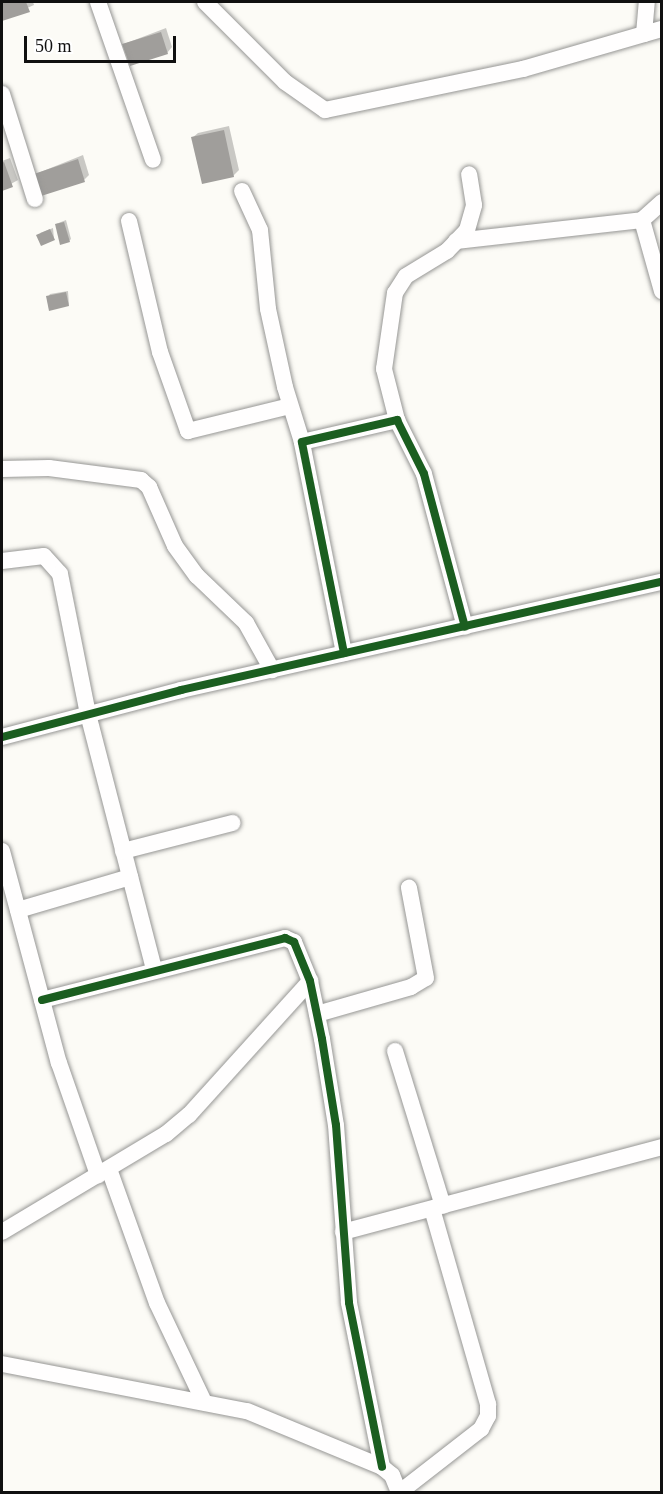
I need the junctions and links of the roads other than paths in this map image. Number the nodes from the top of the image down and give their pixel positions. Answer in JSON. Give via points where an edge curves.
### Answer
{"nodes":[{"id":1,"x":98,"y":2,"type":"edge"},
{"id":2,"x":206,"y":2,"type":"edge"},
{"id":3,"x":647,"y":2,"type":"edge"},
{"id":4,"x":662,"y":29,"type":"edge"},
{"id":5,"x":644,"y":34,"type":"junction"},
{"id":6,"x":2,"y":94,"type":"edge"},
{"id":7,"x":153,"y":160,"type":"dead end"},
{"id":8,"x":469,"y":174,"type":"dead end"},
{"id":9,"x":242,"y":191,"type":"dead end"},
{"id":10,"x":35,"y":199,"type":"dead end"},
{"id":11,"x":662,"y":202,"type":"edge"},
{"id":12,"x":642,"y":220,"type":"junction"},
{"id":13,"x":129,"y":221,"type":"dead end"},
{"id":14,"x":456,"y":241,"type":"junction"},
{"id":15,"x":662,"y":291,"type":"edge"},
{"id":16,"x":290,"y":406,"type":"junction"},
{"id":17,"x":396,"y":420,"type":"junction"},
{"id":18,"x":302,"y":442,"type":"junction"},
{"id":19,"x":2,"y":469,"type":"edge"},
{"id":20,"x":2,"y":561,"type":"edge"},
{"id":21,"x":662,"y":582,"type":"edge"},
{"id":22,"x":465,"y":627,"type":"junction"},
{"id":23,"x":344,"y":654,"type":"junction"},
{"id":24,"x":272,"y":670,"type":"junction"},
{"id":25,"x":88,"y":714,"type":"junction"},
{"id":26,"x":2,"y":737,"type":"edge"},
{"id":27,"x":232,"y":823,"type":"dead end"},
{"id":28,"x":2,"y":851,"type":"edge"},
{"id":29,"x":123,"y":851,"type":"junction"},
{"id":30,"x":130,"y":877,"type":"junction"},
{"id":31,"x":410,"y":888,"type":"dead end"},
{"id":32,"x":18,"y":910,"type":"junction"},
{"id":33,"x":154,"y":970,"type":"junction"},
{"id":34,"x":310,"y":981,"type":"junction"},
{"id":35,"x":42,"y":1000,"type":"junction"},
{"id":36,"x":317,"y":1014,"type":"junction"},
{"id":37,"x":395,"y":1051,"type":"dead end"},
{"id":38,"x":661,"y":1148,"type":"edge"},
{"id":39,"x":104,"y":1172,"type":"junction"},
{"id":40,"x":437,"y":1207,"type":"junction"},
{"id":41,"x":2,"y":1232,"type":"edge"},
{"id":42,"x":343,"y":1232,"type":"junction"},
{"id":43,"x":2,"y":1364,"type":"edge"},
{"id":44,"x":204,"y":1402,"type":"junction"},
{"id":45,"x":382,"y":1467,"type":"junction"},
{"id":46,"x":400,"y":1492,"type":"edge"}],
"edges":[{"from":1,"to":7,"type":"street"},
{"from":2,"to":5,"type":"street","via":[[285,82],[325,110],[523,69]]},
{"from":3,"to":5,"type":"street"},
{"from":4,"to":5,"type":"street"},
{"from":6,"to":10,"type":"street"},
{"from":8,"to":14,"type":"street","via":[[474,205],[467,230]]},
{"from":9,"to":16,"type":"street","via":[[260,230],[268,309]]},
{"from":11,"to":12,"type":"street"},
{"from":12,"to":14,"type":"street"},
{"from":12,"to":15,"type":"street"},
{"from":13,"to":16,"type":"street","via":[[160,352],[188,431]]},
{"from":14,"to":17,"type":"street","via":[[406,276],[395,293],[384,369]]},
{"from":16,"to":18,"type":"street"},
{"from":17,"to":18,"type":"street"},
{"from":17,"to":22,"type":"street","via":[[424,474]]},
{"from":18,"to":23,"type":"street"},
{"from":19,"to":24,"type":"street","via":[[49,468],[141,480],[149,487],[175,546],[197,576],[246,623]]},
{"from":20,"to":25,"type":"street","via":[[44,556],[60,574]]},
{"from":21,"to":22,"type":"street"},
{"from":22,"to":23,"type":"street"},
{"from":23,"to":24,"type":"street"},
{"from":24,"to":25,"type":"street"},
{"from":25,"to":26,"type":"street"},
{"from":25,"to":29,"type":"street"},
{"from":27,"to":29,"type":"street"},
{"from":28,"to":32,"type":"street"},
{"from":29,"to":30,"type":"street"},
{"from":30,"to":32,"type":"street"},
{"from":30,"to":33,"type":"street"},
{"from":31,"to":36,"type":"street","via":[[426,978],[411,987]]},
{"from":32,"to":35,"type":"street"},
{"from":33,"to":34,"type":"street","via":[[285,938],[301,952]]},
{"from":33,"to":35,"type":"street"},
{"from":34,"to":36,"type":"street"},
{"from":34,"to":39,"type":"street","via":[[189,1115]]},
{"from":35,"to":39,"type":"street"},
{"from":36,"to":42,"type":"street","via":[[336,1125]]},
{"from":37,"to":40,"type":"street"},
{"from":38,"to":40,"type":"street"},
{"from":39,"to":41,"type":"street"},
{"from":39,"to":44,"type":"street","via":[[157,1303]]},
{"from":40,"to":42,"type":"street"},
{"from":40,"to":46,"type":"street","via":[[488,1416],[481,1428]]},
{"from":42,"to":45,"type":"street","via":[[349,1303]]},
{"from":43,"to":44,"type":"street"},
{"from":44,"to":45,"type":"street","via":[[247,1412]]},
{"from":45,"to":46,"type":"street","via":[[392,1475]]}]}
